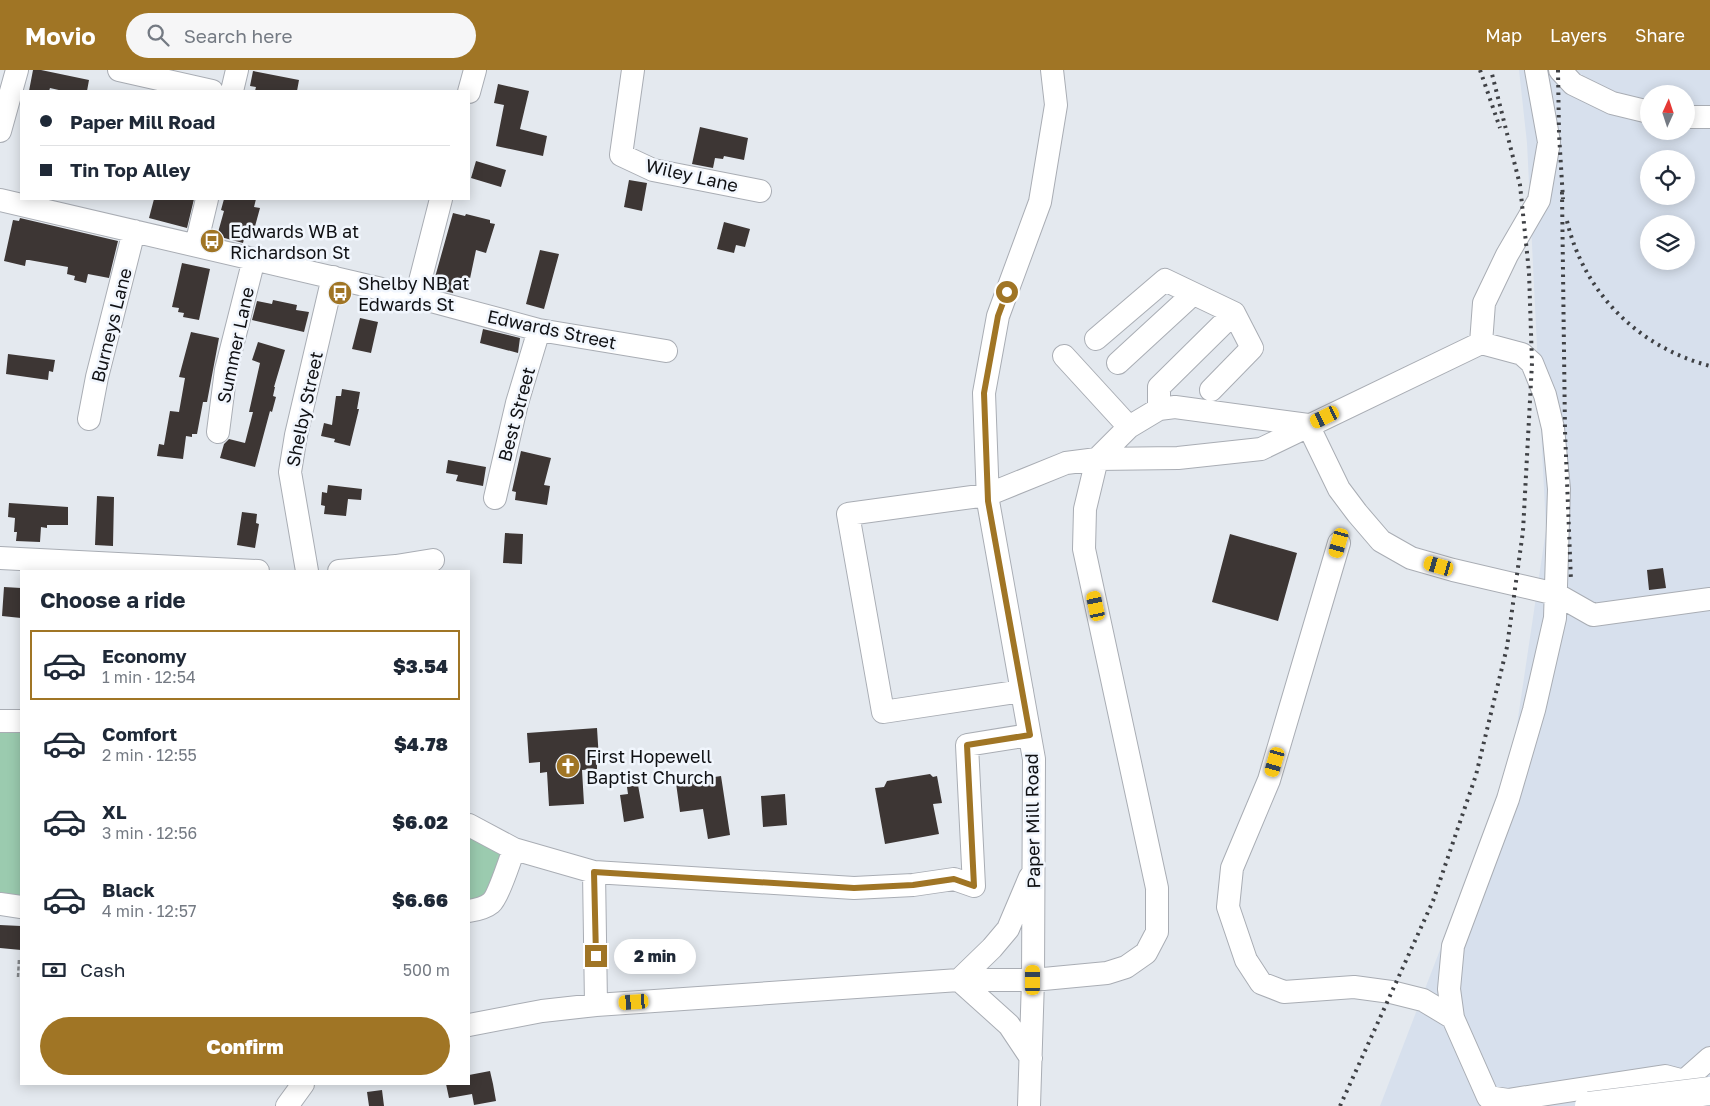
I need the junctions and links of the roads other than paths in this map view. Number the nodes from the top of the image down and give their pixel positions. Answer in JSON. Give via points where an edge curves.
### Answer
{"nodes":[{"id":1,"x":17,"y":70,"type":"edge"},
{"id":2,"x":119,"y":70,"type":"edge"},
{"id":3,"x":237,"y":70,"type":"edge"},
{"id":4,"x":474,"y":70,"type":"edge"},
{"id":5,"x":633,"y":70,"type":"edge"},
{"id":6,"x":1052,"y":70,"type":"edge"},
{"id":7,"x":1560,"y":70,"type":"edge"},
{"id":8,"x":1540,"y":71,"type":"edge"},
{"id":9,"x":208,"y":90,"type":"edge"},
{"id":10,"x":232,"y":90,"type":"edge"},
{"id":11,"x":469,"y":90,"type":"edge"},
{"id":12,"x":1640,"y":110,"type":"edge"},
{"id":13,"x":1695,"y":117,"type":"edge"},
{"id":14,"x":1710,"y":117,"type":"edge"},
{"id":15,"x":0,"y":131,"type":"edge"},
{"id":16,"x":760,"y":191,"type":"dead end"},
{"id":17,"x":0,"y":200,"type":"edge"},
{"id":18,"x":207,"y":200,"type":"edge"},
{"id":19,"x":441,"y":200,"type":"edge"},
{"id":20,"x":134,"y":231,"type":"junction"},
{"id":21,"x":196,"y":245,"type":"junction"},
{"id":22,"x":254,"y":259,"type":"junction"},
{"id":23,"x":333,"y":278,"type":"junction"},
{"id":24,"x":1193,"y":294,"type":"junction"},
{"id":25,"x":416,"y":298,"type":"junction"},
{"id":26,"x":1234,"y":313,"type":"junction"},
{"id":27,"x":539,"y":330,"type":"junction"},
{"id":28,"x":1096,"y":339,"type":"dead end"},
{"id":29,"x":1480,"y":343,"type":"junction"},
{"id":30,"x":666,"y":351,"type":"dead end"},
{"id":31,"x":1064,"y":356,"type":"dead end"},
{"id":32,"x":1118,"y":363,"type":"dead end"},
{"id":33,"x":1211,"y":390,"type":"dead end"},
{"id":34,"x":1159,"y":409,"type":"junction"},
{"id":35,"x":89,"y":419,"type":"dead end"},
{"id":36,"x":1308,"y":425,"type":"junction"},
{"id":37,"x":1129,"y":427,"type":"junction"},
{"id":38,"x":218,"y":432,"type":"dead end"},
{"id":39,"x":1097,"y":459,"type":"junction"},
{"id":40,"x":987,"y":495,"type":"junction"},
{"id":41,"x":495,"y":498,"type":"dead end"},
{"id":42,"x":1339,"y":543,"type":"dead end"},
{"id":43,"x":0,"y":558,"type":"edge"},
{"id":44,"x":432,"y":560,"type":"dead end"},
{"id":45,"x":238,"y":570,"type":"edge"},
{"id":46,"x":307,"y":570,"type":"edge"},
{"id":47,"x":350,"y":570,"type":"edge"},
{"id":48,"x":1556,"y":594,"type":"junction"},
{"id":49,"x":1710,"y":599,"type":"edge"},
{"id":50,"x":1022,"y":691,"type":"junction"},
{"id":51,"x":0,"y":721,"type":"edge"},
{"id":52,"x":20,"y":721,"type":"edge"},
{"id":53,"x":1030,"y":735,"type":"junction"},
{"id":54,"x":470,"y":827,"type":"edge"},
{"id":55,"x":514,"y":849,"type":"junction"},
{"id":56,"x":1033,"y":869,"type":"junction"},
{"id":57,"x":594,"y":872,"type":"junction"},
{"id":58,"x":0,"y":904,"type":"edge"},
{"id":59,"x":20,"y":907,"type":"edge"},
{"id":60,"x":470,"y":911,"type":"edge"},
{"id":61,"x":959,"y":980,"type":"junction"},
{"id":62,"x":1033,"y":980,"type":"junction"},
{"id":63,"x":596,"y":1005,"type":"junction"},
{"id":64,"x":1453,"y":1018,"type":"junction"},
{"id":65,"x":470,"y":1024,"type":"edge"},
{"id":66,"x":1031,"y":1058,"type":"junction"},
{"id":67,"x":1710,"y":1058,"type":"edge"},
{"id":68,"x":1684,"y":1081,"type":"junction"},
{"id":69,"x":302,"y":1085,"type":"edge"},
{"id":70,"x":1710,"y":1091,"type":"edge"},
{"id":71,"x":287,"y":1106,"type":"edge"},
{"id":72,"x":1029,"y":1106,"type":"edge"},
{"id":73,"x":1589,"y":1106,"type":"edge"},
{"id":74,"x":1688,"y":1106,"type":"edge"}],
"edges":[{"from":1,"to":15,"type":"street"},
{"from":2,"to":9,"type":"street"},
{"from":3,"to":10,"type":"street"},
{"from":4,"to":11,"type":"street"},
{"from":5,"to":16,"type":"street","name":"Wiley Lane","via":[[621,155],[654,170]]},
{"from":6,"to":40,"type":"street","name":"Paper Mill Road","via":[[1056,105],[1040,202],[998,316],[984,393]]},
{"from":7,"to":12,"type":"street","via":[[1573,84],[1612,103]]},
{"from":8,"to":29,"type":"street","via":[[1549,142],[1539,200],[1484,303]]},
{"from":13,"to":14,"type":"street"},
{"from":17,"to":20,"type":"street","name":"Edwards Street"},
{"from":18,"to":21,"type":"street"},
{"from":19,"to":25,"type":"street"},
{"from":20,"to":21,"type":"street","name":"Edwards Street"},
{"from":20,"to":35,"type":"street","name":"Burneys Lane"},
{"from":21,"to":22,"type":"street","name":"Edwards Street"},
{"from":22,"to":23,"type":"street","name":"Edwards Street"},
{"from":22,"to":38,"type":"street","name":"Summer Lane","via":[[226,370]]},
{"from":23,"to":25,"type":"street","name":"Edwards Street"},
{"from":23,"to":46,"type":"street","name":"Shelby Street","via":[[290,472]]},
{"from":24,"to":26,"type":"street"},
{"from":24,"to":28,"type":"street","via":[[1165,280]]},
{"from":24,"to":32,"type":"street"},
{"from":25,"to":27,"type":"street","name":"Edwards Street"},
{"from":26,"to":33,"type":"street","via":[[1252,348]]},
{"from":26,"to":34,"type":"street","via":[[1159,387]]},
{"from":27,"to":30,"type":"street","name":"Edwards Street"},
{"from":27,"to":41,"type":"street","name":"Best Street","via":[[517,402]]},
{"from":29,"to":36,"type":"street"},
{"from":29,"to":48,"type":"street","via":[[1522,354],[1532,363],[1545,395],[1553,428],[1559,489]]},
{"from":31,"to":37,"type":"street"},
{"from":34,"to":36,"type":"street","via":[[1175,407]]},
{"from":34,"to":37,"type":"street"},
{"from":36,"to":39,"type":"street","via":[[1261,449],[1178,458]]},
{"from":36,"to":48,"type":"street","via":[[1340,489],[1381,541],[1410,558]]},
{"from":37,"to":39,"type":"street"},
{"from":39,"to":40,"type":"street","via":[[1066,463]]},
{"from":39,"to":62,"type":"street","via":[[1085,509],[1084,549],[1157,888],[1157,932],[1146,952],[1126,967],[1108,973]]},
{"from":40,"to":50,"type":"street","name":"Paper Mill Road"},
{"from":40,"to":50,"type":"street","via":[[848,514],[883,712]]},
{"from":42,"to":64,"type":"street","via":[[1269,780],[1232,868],[1228,907],[1246,960],[1261,983],[1284,992],[1354,987],[1391,992],[1423,1000]]},
{"from":43,"to":45,"type":"street"},
{"from":44,"to":47,"type":"street"},
{"from":48,"to":49,"type":"street","via":[[1593,615]]},
{"from":48,"to":64,"type":"street","via":[[1555,618],[1534,710],[1508,799],[1453,946],[1450,989]]},
{"from":50,"to":53,"type":"street","name":"Paper Mill Road"},
{"from":51,"to":52,"type":"street"},
{"from":53,"to":56,"type":"street","name":"Paper Mill Road","via":[[1034,760]]},
{"from":53,"to":57,"type":"street","via":[[967,745],[974,886],[954,879],[854,888]]},
{"from":54,"to":55,"type":"street"},
{"from":55,"to":57,"type":"street"},
{"from":55,"to":60,"type":"street","via":[[492,903]]},
{"from":56,"to":61,"type":"street","via":[[1008,929]]},
{"from":56,"to":62,"type":"street","name":"Paper Mill Road"},
{"from":57,"to":63,"type":"street"},
{"from":58,"to":59,"type":"street"},
{"from":61,"to":62,"type":"street"},
{"from":61,"to":63,"type":"street"},
{"from":61,"to":66,"type":"street","via":[[1009,1025]]},
{"from":62,"to":66,"type":"street","name":"Paper Mill Road"},
{"from":63,"to":65,"type":"street"},
{"from":64,"to":68,"type":"street","via":[[1488,1097],[1508,1100],[1665,1076]]},
{"from":66,"to":72,"type":"street","name":"Paper Mill Road"},
{"from":67,"to":68,"type":"street"},
{"from":68,"to":74,"type":"street"},
{"from":69,"to":71,"type":"street"},
{"from":70,"to":73,"type":"main road","bridge":true}]}
